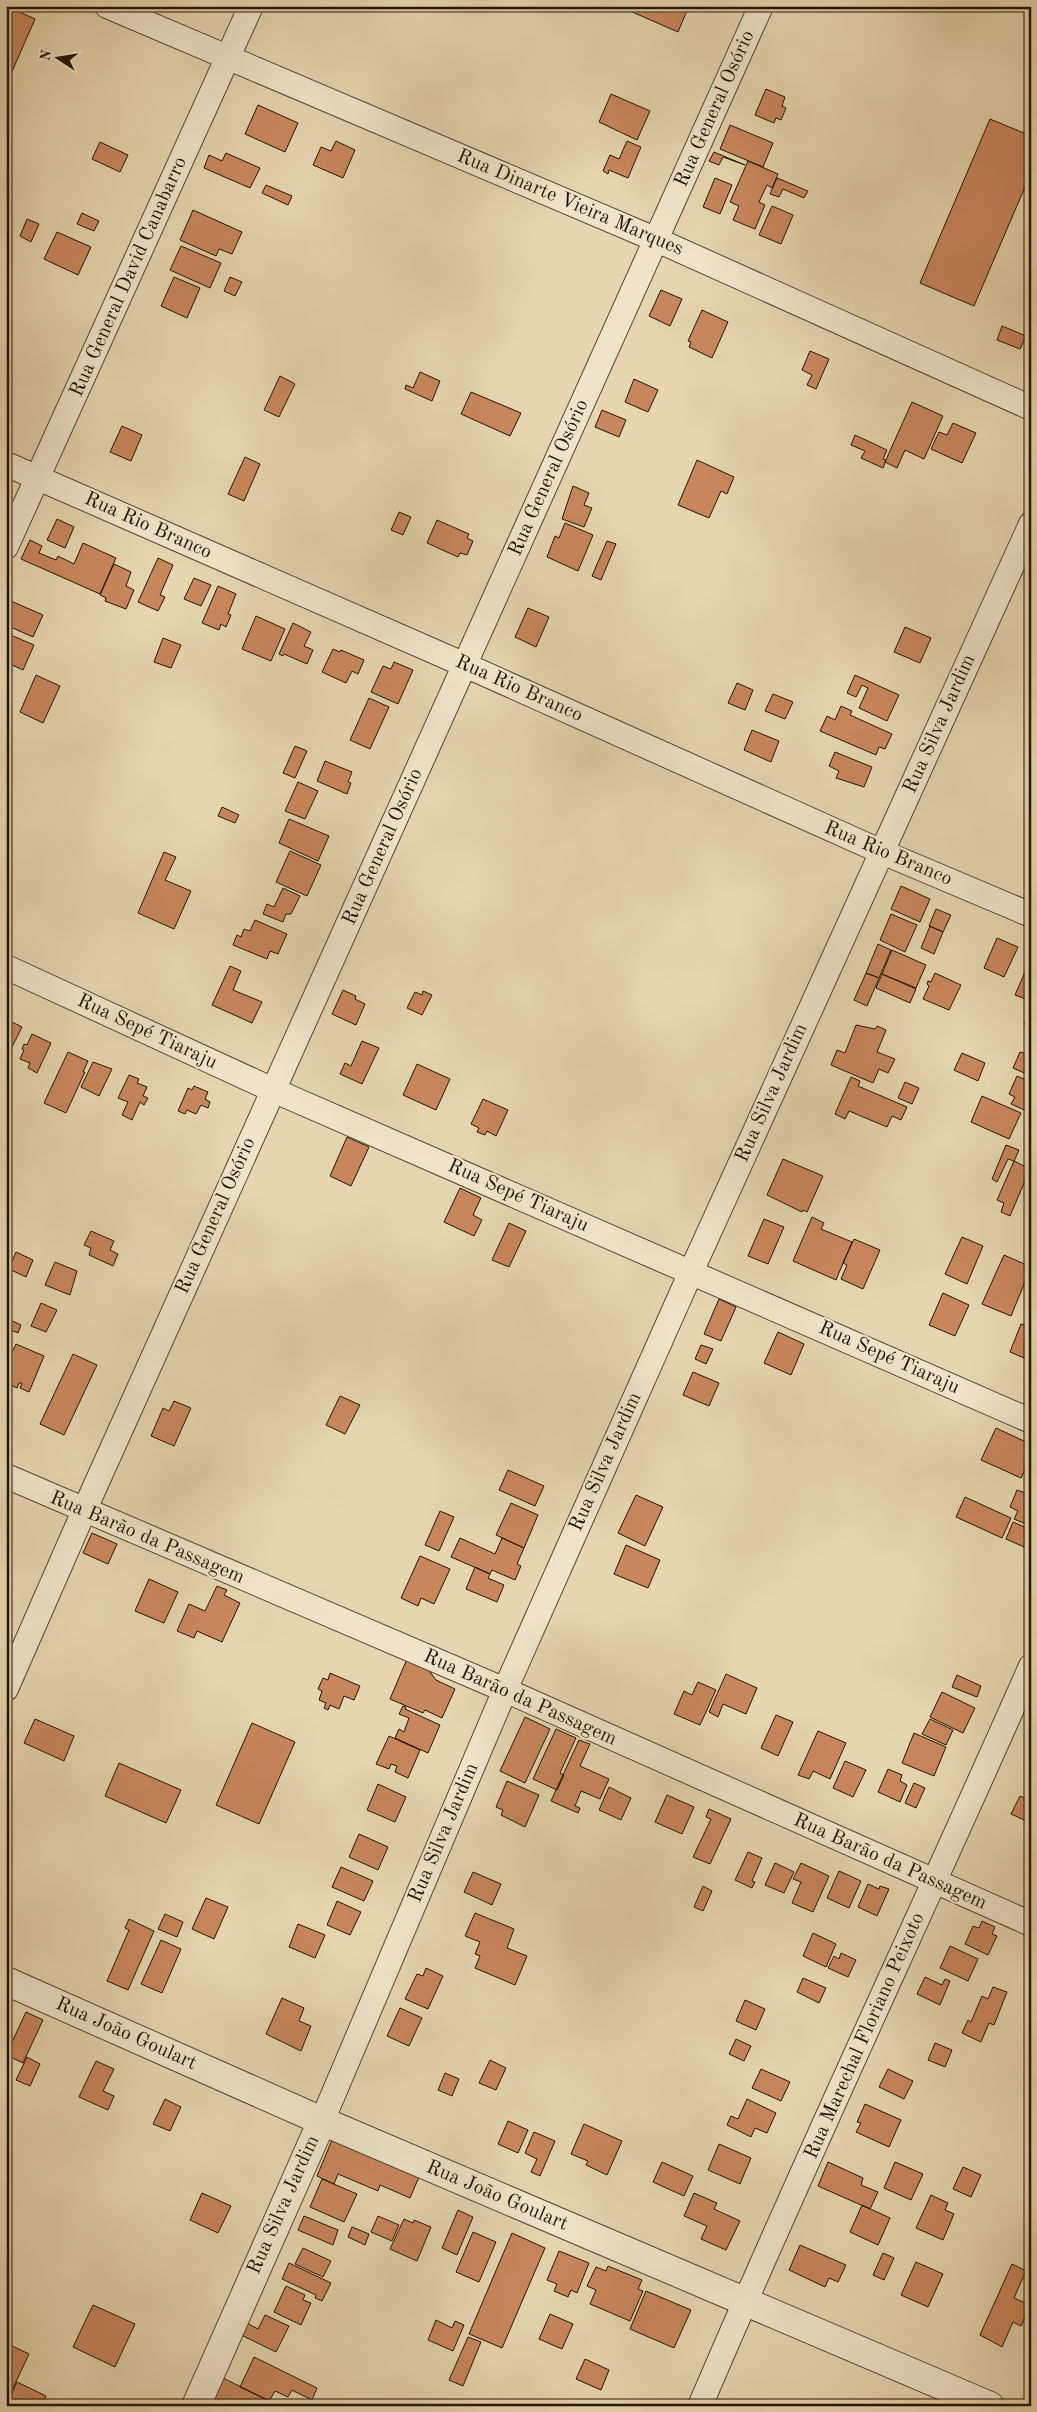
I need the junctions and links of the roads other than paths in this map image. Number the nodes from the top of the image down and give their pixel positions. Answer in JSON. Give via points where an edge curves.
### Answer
{"nodes":[{"id":1,"x":107,"y":6,"type":"edge"},
{"id":2,"x":251,"y":6,"type":"edge"},
{"id":3,"x":761,"y":6,"type":"edge"},
{"id":4,"x":229,"y":57,"type":"junction"},
{"id":5,"x":657,"y":240,"type":"junction"},
{"id":6,"x":1031,"y":408,"type":"edge"},
{"id":7,"x":6,"y":464,"type":"edge"},
{"id":8,"x":38,"y":478,"type":"junction"},
{"id":9,"x":1031,"y":524,"type":"edge"},
{"id":10,"x":6,"y":547,"type":"edge"},
{"id":11,"x":465,"y":664,"type":"junction"},
{"id":12,"x":882,"y":852,"type":"junction"},
{"id":13,"x":1031,"y":915,"type":"edge"},
{"id":14,"x":6,"y":967,"type":"edge"},
{"id":15,"x":274,"y":1090,"type":"junction"},
{"id":16,"x":691,"y":1272,"type":"junction"},
{"id":17,"x":1031,"y":1421,"type":"edge"},
{"id":18,"x":6,"y":1476,"type":"edge"},
{"id":19,"x":84,"y":1511,"type":"junction"},
{"id":20,"x":1031,"y":1666,"type":"edge"},
{"id":21,"x":6,"y":1689,"type":"edge"},
{"id":22,"x":505,"y":1690,"type":"junction"},
{"id":23,"x":935,"y":1882,"type":"junction"},
{"id":24,"x":1031,"y":1924,"type":"edge"},
{"id":25,"x":6,"y":1981,"type":"edge"},
{"id":26,"x":322,"y":2121,"type":"junction"},
{"id":27,"x":745,"y":2301,"type":"junction"},
{"id":28,"x":196,"y":2406,"type":"edge"},
{"id":29,"x":700,"y":2406,"type":"edge"},
{"id":30,"x":990,"y":2406,"type":"edge"}],
"edges":[{"from":1,"to":4,"type":"street","name":"Rua Dinarte Vieira Marques"},
{"from":2,"to":4,"type":"street","name":"Rua General David Canabarro"},
{"from":3,"to":5,"type":"street","name":"Rua General Osório"},
{"from":4,"to":5,"type":"street","name":"Rua Dinarte Vieira Marques"},
{"from":4,"to":8,"type":"street","name":"Rua General David Canabarro"},
{"from":5,"to":6,"type":"street","name":"Rua Dinarte Vieira Marques"},
{"from":5,"to":11,"type":"street","name":"Rua General Osório"},
{"from":7,"to":8,"type":"street","name":"Rua Rio Branco"},
{"from":8,"to":10,"type":"street","name":"Rua General David Canabarro"},
{"from":8,"to":11,"type":"street","name":"Rua Rio Branco"},
{"from":9,"to":12,"type":"street","name":"Rua Silva Jardim"},
{"from":11,"to":12,"type":"street","name":"Rua Rio Branco"},
{"from":11,"to":15,"type":"street","name":"Rua General Osório"},
{"from":12,"to":13,"type":"street","name":"Rua Rio Branco"},
{"from":12,"to":16,"type":"street","name":"Rua Silva Jardim"},
{"from":14,"to":15,"type":"street","name":"Rua Sepé Tiaraju"},
{"from":15,"to":16,"type":"street","name":"Rua Sepé Tiaraju"},
{"from":15,"to":19,"type":"street","name":"Rua General Osório"},
{"from":16,"to":17,"type":"street","name":"Rua Sepé Tiaraju"},
{"from":16,"to":22,"type":"street","name":"Rua Silva Jardim"},
{"from":18,"to":19,"type":"street","name":"Rua Barão da Passagem"},
{"from":19,"to":21,"type":"street","name":"Rua General Osório"},
{"from":19,"to":22,"type":"street","name":"Rua Barão da Passagem"},
{"from":20,"to":23,"type":"street","name":"Rua Marechal Floriano Peixoto"},
{"from":22,"to":23,"type":"street","name":"Rua Barão da Passagem"},
{"from":22,"to":26,"type":"street","name":"Rua Silva Jardim"},
{"from":23,"to":24,"type":"street","name":"Rua Barão da Passagem"},
{"from":23,"to":27,"type":"street","name":"Rua Marechal Floriano Peixoto"},
{"from":25,"to":26,"type":"street","name":"Rua João Goulart"},
{"from":26,"to":27,"type":"street","name":"Rua João Goulart"},
{"from":26,"to":28,"type":"street","name":"Rua Silva Jardim"},
{"from":27,"to":29,"type":"street","name":"Rua Marechal Floriano Peixoto"},
{"from":27,"to":30,"type":"street","name":"Rua João Goulart"}]}
